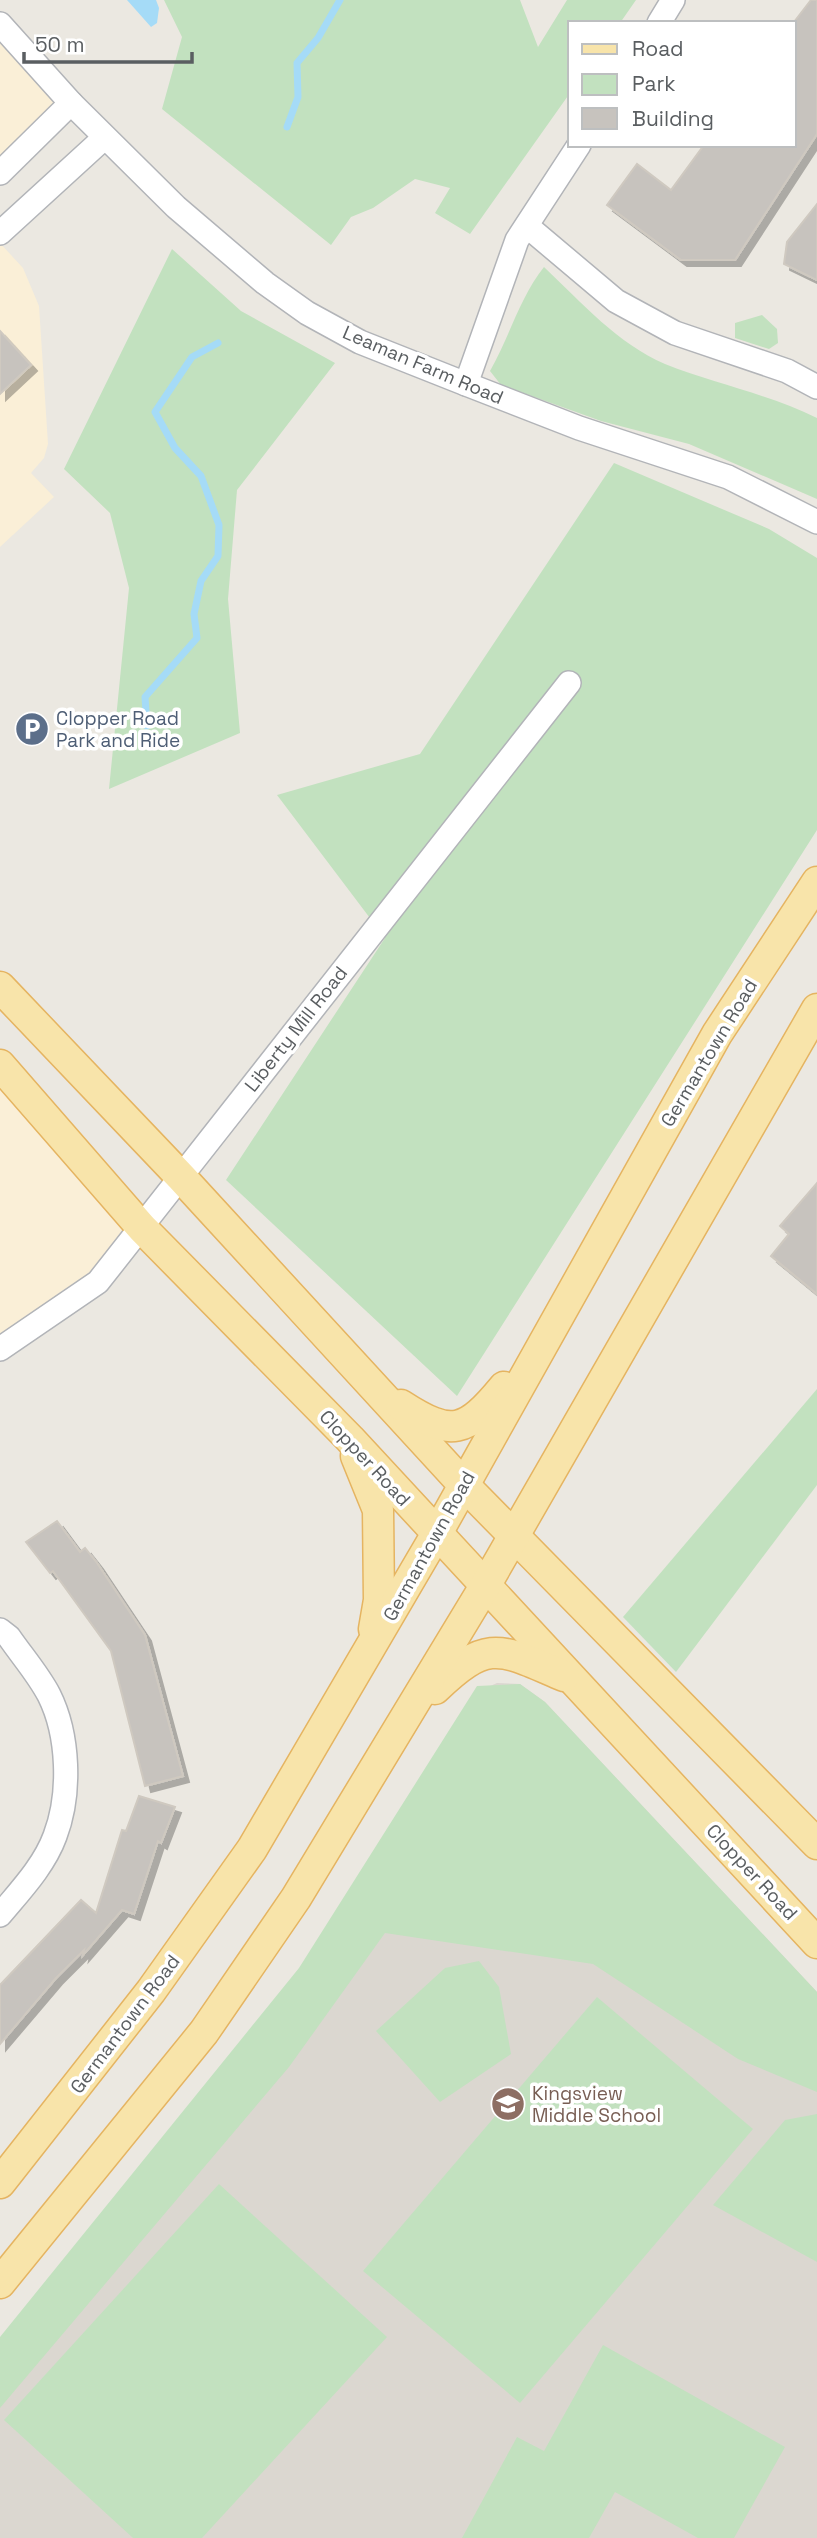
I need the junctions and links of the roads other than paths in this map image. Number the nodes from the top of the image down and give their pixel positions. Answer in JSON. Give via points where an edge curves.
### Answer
{"nodes":[{"id":1,"x":673,"y":0,"type":"edge"},
{"id":2,"x":660,"y":21,"type":"edge"},
{"id":3,"x":0,"y":24,"type":"edge"},
{"id":4,"x":71,"y":103,"type":"junction"},
{"id":5,"x":104,"y":138,"type":"junction"},
{"id":6,"x":578,"y":147,"type":"edge"},
{"id":7,"x":0,"y":173,"type":"edge"},
{"id":8,"x":527,"y":226,"type":"junction"},
{"id":9,"x":0,"y":233,"type":"edge"},
{"id":10,"x":466,"y":384,"type":"junction"},
{"id":11,"x":817,"y":387,"type":"edge"},
{"id":12,"x":817,"y":522,"type":"edge"},
{"id":13,"x":569,"y":682,"type":"dead end"},
{"id":14,"x":817,"y":882,"type":"edge"},
{"id":15,"x":0,"y":987,"type":"edge"},
{"id":16,"x":817,"y":1009,"type":"edge"},
{"id":17,"x":0,"y":1065,"type":"edge"},
{"id":18,"x":181,"y":1177,"type":"junction"},
{"id":19,"x":142,"y":1228,"type":"junction"},
{"id":20,"x":547,"y":1335,"type":"junction"},
{"id":21,"x":0,"y":1349,"type":"edge"},
{"id":22,"x":376,"y":1388,"type":"junction"},
{"id":23,"x":349,"y":1439,"type":"junction"},
{"id":24,"x":463,"y":1484,"type":"junction"},
{"id":25,"x":515,"y":1534,"type":"junction"},
{"id":26,"x":436,"y":1535,"type":"junction"},
{"id":27,"x":485,"y":1587,"type":"junction"},
{"id":28,"x":0,"y":1630,"type":"edge"},
{"id":29,"x":369,"y":1650,"type":"junction"},
{"id":30,"x":572,"y":1679,"type":"junction"},
{"id":31,"x":410,"y":1713,"type":"junction"},
{"id":32,"x":817,"y":1844,"type":"edge"},
{"id":33,"x":0,"y":1915,"type":"edge"},
{"id":34,"x":817,"y":1942,"type":"edge"},
{"id":35,"x":0,"y":2183,"type":"edge"},
{"id":36,"x":0,"y":2283,"type":"edge"}],
"edges":[{"from":1,"to":2,"type":"street"},
{"from":3,"to":4,"type":"street","name":"Leaman Farm Road"},
{"from":4,"to":5,"type":"street","name":"Leaman Farm Road"},
{"from":4,"to":7,"type":"street"},
{"from":5,"to":9,"type":"street"},
{"from":5,"to":10,"type":"street","name":"Leaman Farm Road","via":[[176,207],[307,313],[360,342]]},
{"from":6,"to":8,"type":"street"},
{"from":8,"to":10,"type":"street","via":[[517,240]]},
{"from":8,"to":11,"type":"street","via":[[616,301],[675,333],[787,371]]},
{"from":10,"to":12,"type":"street","name":"Leaman Farm Road","via":[[579,428],[728,477]]},
{"from":13,"to":18,"type":"street","name":"Liberty Mill Road"},
{"from":14,"to":20,"type":"main road","name":"Germantown Road","via":[[717,1034]]},
{"from":15,"to":18,"type":"main road"},
{"from":16,"to":25,"type":"main road"},
{"from":17,"to":19,"type":"main road","name":"Clopper Road"},
{"from":18,"to":19,"type":"street","name":"Liberty Mill Road"},
{"from":18,"to":22,"type":"main road"},
{"from":19,"to":21,"type":"street","name":"Liberty Mill Road","via":[[98,1282]]},
{"from":19,"to":23,"type":"main road","name":"Clopper Road"},
{"from":20,"to":22,"type":"main road","via":[[481,1415],[452,1428],[427,1422]]},
{"from":20,"to":24,"type":"main road","name":"Germantown Road"},
{"from":22,"to":24,"type":"main road"},
{"from":23,"to":26,"type":"main road","name":"Clopper Road"},
{"from":23,"to":29,"type":"main road","via":[[378,1510],[379,1600]]},
{"from":24,"to":25,"type":"main road"},
{"from":24,"to":26,"type":"main road","name":"Germantown Road"},
{"from":25,"to":27,"type":"main road"},
{"from":25,"to":32,"type":"main road"},
{"from":26,"to":27,"type":"main road","name":"Clopper Road"},
{"from":26,"to":29,"type":"main road","name":"Germantown Road"},
{"from":27,"to":30,"type":"main road","name":"Clopper Road"},
{"from":27,"to":31,"type":"main road"},
{"from":28,"to":33,"type":"street","via":[[49,1695],[65,1751],[63,1803],[55,1837],[30,1880]]},
{"from":29,"to":35,"type":"main road","name":"Germantown Road","via":[[252,1849],[151,1991]]},
{"from":30,"to":31,"type":"main road","via":[[512,1654],[485,1652],[460,1665]]},
{"from":30,"to":34,"type":"main road","name":"Clopper Road"},
{"from":31,"to":36,"type":"main road","via":[[296,1898],[204,2032]]}]}
